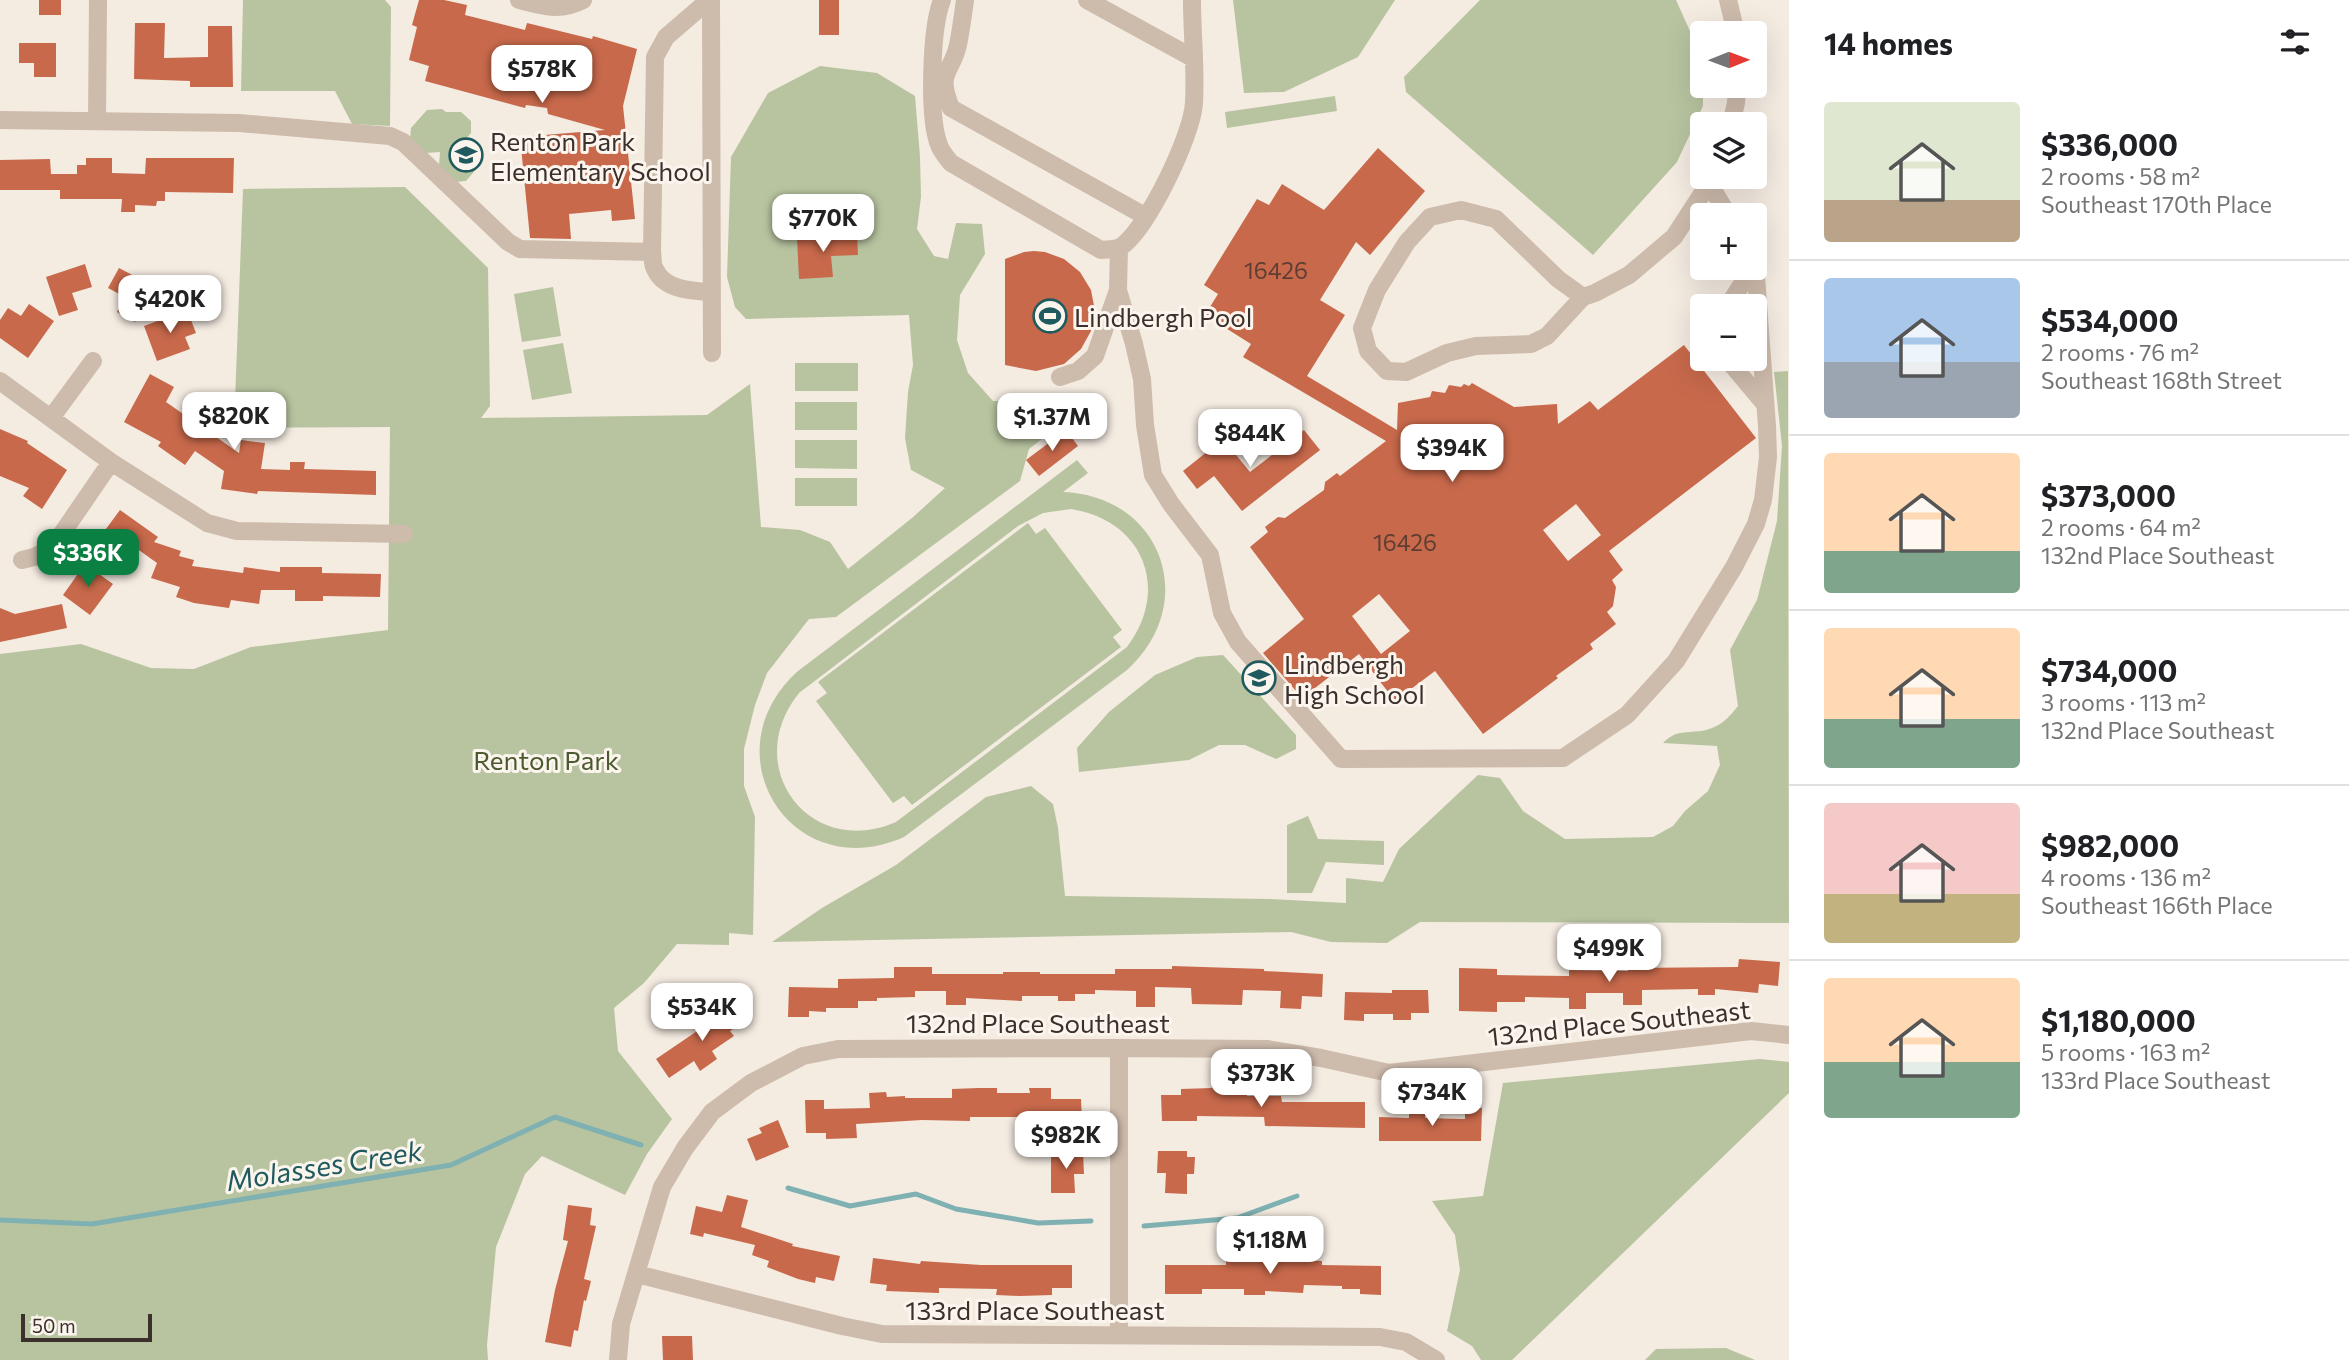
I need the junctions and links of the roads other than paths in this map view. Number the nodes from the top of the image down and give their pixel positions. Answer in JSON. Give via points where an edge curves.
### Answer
{"nodes":[{"id":1,"x":98,"y":0,"type":"edge"},
{"id":2,"x":519,"y":0,"type":"edge"},
{"id":3,"x":583,"y":0,"type":"edge"},
{"id":4,"x":710,"y":0,"type":"edge"},
{"id":5,"x":965,"y":0,"type":"edge"},
{"id":6,"x":1087,"y":0,"type":"edge"},
{"id":7,"x":1192,"y":0,"type":"edge"},
{"id":8,"x":1728,"y":0,"type":"edge"},
{"id":9,"x":941,"y":2,"type":"edge"},
{"id":10,"x":1733,"y":21,"type":"edge"},
{"id":11,"x":957,"y":48,"type":"junction"},
{"id":12,"x":1193,"y":58,"type":"junction"},
{"id":13,"x":0,"y":120,"type":"edge"},
{"id":14,"x":97,"y":121,"type":"junction"},
{"id":15,"x":1706,"y":189,"type":"edge"},
{"id":16,"x":1145,"y":216,"type":"junction"},
{"id":17,"x":1119,"y":248,"type":"junction"},
{"id":18,"x":652,"y":252,"type":"junction"},
{"id":19,"x":1756,"y":280,"type":"edge"},
{"id":20,"x":1118,"y":290,"type":"junction"},
{"id":21,"x":712,"y":292,"type":"junction"},
{"id":22,"x":1583,"y":298,"type":"junction"},
{"id":23,"x":712,"y":353,"type":"dead end"},
{"id":24,"x":93,"y":361,"type":"dead end"},
{"id":25,"x":1737,"y":371,"type":"edge"},
{"id":26,"x":1060,"y":377,"type":"dead end"},
{"id":27,"x":0,"y":381,"type":"edge"},
{"id":28,"x":1764,"y":403,"type":"junction"},
{"id":29,"x":51,"y":418,"type":"junction"},
{"id":30,"x":111,"y":462,"type":"junction"},
{"id":31,"x":404,"y":534,"type":"dead end"},
{"id":32,"x":22,"y":560,"type":"dead end"},
{"id":33,"x":1789,"y":1035,"type":"edge"},
{"id":34,"x":1119,"y":1048,"type":"junction"},
{"id":35,"x":636,"y":1274,"type":"junction"},
{"id":36,"x":1119,"y":1335,"type":"junction"},
{"id":37,"x":618,"y":1360,"type":"edge"},
{"id":38,"x":1436,"y":1360,"type":"edge"}],
"edges":[{"from":1,"to":14,"type":"street"},
{"from":2,"to":3,"type":"street","via":[[555,9]]},
{"from":4,"to":18,"type":"street","via":[[666,37],[655,57]]},
{"from":4,"to":21,"type":"street"},
{"from":5,"to":11,"type":"street"},
{"from":6,"to":12,"type":"street"},
{"from":7,"to":12,"type":"street"},
{"from":8,"to":10,"type":"street"},
{"from":9,"to":11,"type":"street","via":[[945,31]]},
{"from":9,"to":17,"type":"street","via":[[931,100],[939,146],[951,163],[1101,250]]},
{"from":11,"to":16,"type":"street","via":[[944,76],[951,108]]},
{"from":12,"to":16,"type":"street","via":[[1194,105],[1186,137]]},
{"from":13,"to":14,"type":"street"},
{"from":14,"to":18,"type":"street","via":[[239,123],[390,136],[403,142],[520,249]]},
{"from":15,"to":22,"type":"street","via":[[1674,237],[1629,275]]},
{"from":16,"to":17,"type":"street","via":[[1135,234]]},
{"from":17,"to":20,"type":"street"},
{"from":18,"to":21,"type":"street","via":[[654,269],[663,279],[683,289]]},
{"from":19,"to":28,"type":"street"},
{"from":20,"to":26,"type":"street","via":[[1096,356],[1078,371]]},
{"from":20,"to":28,"type":"street","via":[[1142,379],[1153,475],[1210,555],[1222,614],[1238,642],[1342,759],[1563,758],[1627,715],[1676,661],[1756,524],[1768,457]]},
{"from":21,"to":23,"type":"street"},
{"from":22,"to":22,"type":"street","via":[[1496,219],[1461,210],[1430,217],[1407,242],[1377,290],[1362,328],[1368,351],[1387,371],[1406,372],[1447,353],[1476,346],[1531,344],[1547,335]]},
{"from":24,"to":29,"type":"street"},
{"from":25,"to":28,"type":"street"},
{"from":27,"to":29,"type":"street"},
{"from":29,"to":30,"type":"street"},
{"from":30,"to":31,"type":"street","via":[[207,523],[237,531]]},
{"from":30,"to":32,"type":"street","via":[[52,548]]},
{"from":33,"to":34,"type":"street","name":"132nd Place Southeast","via":[[1751,1031],[1389,1073],[1267,1049]]},
{"from":34,"to":35,"type":"street","name":"132nd Place Southeast","via":[[838,1049],[803,1056],[751,1083],[712,1112],[662,1188]]},
{"from":34,"to":36,"type":"street"},
{"from":35,"to":36,"type":"street","name":"133rd Place Southeast","via":[[882,1334]]},
{"from":35,"to":37,"type":"street","name":"132nd Place Southeast","via":[[621,1324]]},
{"from":36,"to":38,"type":"street","name":"133rd Place Southeast","via":[[1380,1337],[1406,1342]]}]}
